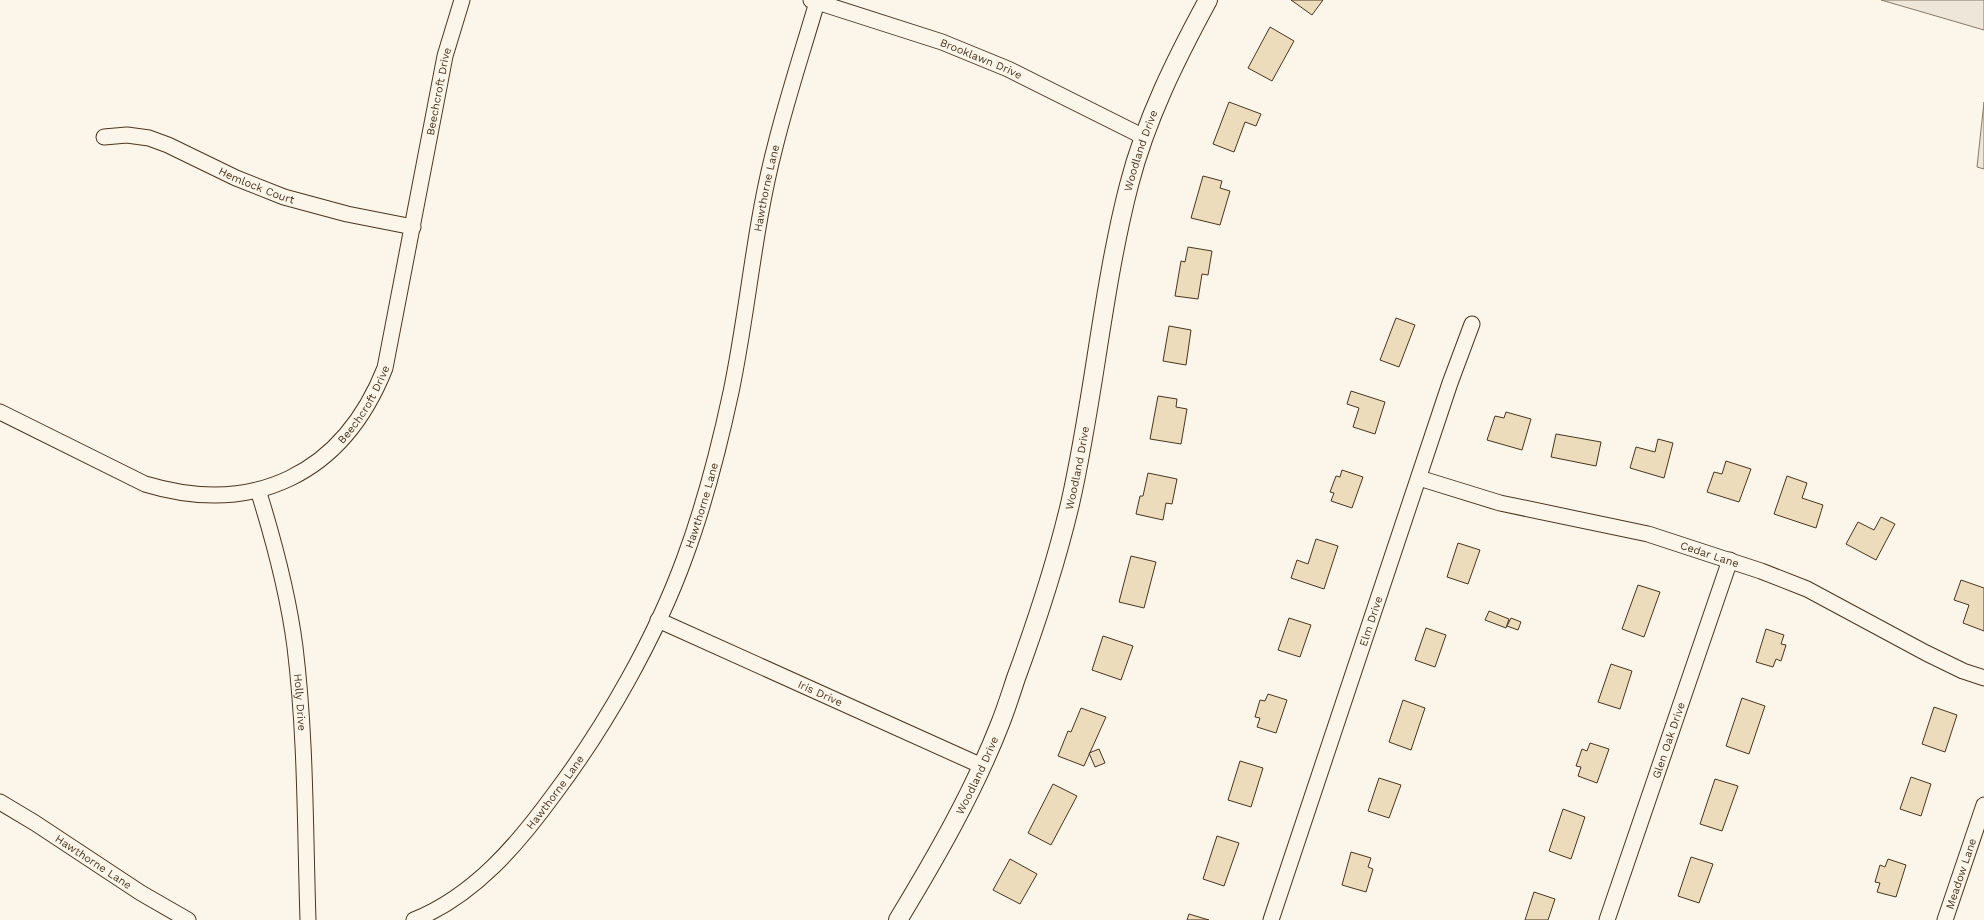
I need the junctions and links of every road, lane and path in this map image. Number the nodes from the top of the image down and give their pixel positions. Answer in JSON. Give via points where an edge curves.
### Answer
{"nodes":[{"id":1,"x":462,"y":0,"type":"edge"},
{"id":2,"x":1208,"y":0,"type":"edge"},
{"id":3,"x":814,"y":1,"type":"edge"},
{"id":4,"x":104,"y":136,"type":"dead end"},
{"id":5,"x":1144,"y":137,"type":"junction"},
{"id":6,"x":413,"y":227,"type":"junction"},
{"id":7,"x":1472,"y":324,"type":"dead end"},
{"id":8,"x":0,"y":412,"type":"edge"},
{"id":9,"x":1419,"y":478,"type":"junction"},
{"id":10,"x":258,"y":490,"type":"junction"},
{"id":11,"x":1730,"y":560,"type":"junction"},
{"id":12,"x":658,"y":620,"type":"junction"},
{"id":13,"x":1984,"y":678,"type":"edge"},
{"id":14,"x":982,"y":766,"type":"junction"},
{"id":15,"x":0,"y":802,"type":"edge"},
{"id":16,"x":1984,"y":805,"type":"edge"},
{"id":17,"x":188,"y":920,"type":"edge"},
{"id":18,"x":308,"y":920,"type":"edge"},
{"id":19,"x":414,"y":920,"type":"edge"},
{"id":20,"x":898,"y":920,"type":"edge"},
{"id":21,"x":1271,"y":920,"type":"edge"},
{"id":22,"x":1607,"y":920,"type":"edge"},
{"id":23,"x":1945,"y":920,"type":"edge"}],
"edges":[{"from":1,"to":6,"type":"street","name":"Beechcroft Drive","via":[[445,56]]},
{"from":2,"to":5,"type":"street","name":"Woodland Drive","via":[[1168,77]]},
{"from":3,"to":5,"type":"street","name":"Brooklawn Drive","via":[[942,42],[993,63]]},
{"from":3,"to":12,"type":"street","name":"Hawthorne Lane","via":[[773,154],[732,389],[719,448],[685,558]]},
{"from":4,"to":6,"type":"street","name":"Hemlock Court","via":[[127,135],[149,138],[284,197],[346,214]]},
{"from":5,"to":14,"type":"street","name":"Woodland Drive","via":[[1129,183],[1117,236],[1068,513],[1036,624],[1001,724]]},
{"from":6,"to":10,"type":"street","name":"Beechcroft Drive","via":[[385,368],[364,413],[328,454],[294,476]]},
{"from":7,"to":9,"type":"street","name":"Elm Drive"},
{"from":8,"to":10,"type":"street","name":"Beechcroft Drive","via":[[145,484],[169,492],[220,496]]},
{"from":9,"to":11,"type":"street","name":"Cedar Lane","via":[[1500,503],[1648,534]]},
{"from":9,"to":21,"type":"street","name":"Elm Drive"},
{"from":10,"to":18,"type":"street","name":"Holly Drive","via":[[285,589],[295,645],[301,702]]},
{"from":11,"to":13,"type":"street","name":"Cedar Lane","via":[[1807,589],[1926,653]]},
{"from":11,"to":22,"type":"street","name":"Glen Oak Drive"},
{"from":12,"to":14,"type":"street","name":"Iris Drive"},
{"from":12,"to":19,"type":"street","name":"Hawthorne Lane","via":[[578,762],[538,816],[485,874],[460,894]]},
{"from":14,"to":20,"type":"street","name":"Woodland Drive","via":[[950,831]]},
{"from":15,"to":17,"type":"street","name":"Hawthorne Lane","via":[[35,822],[141,893]]},
{"from":16,"to":23,"type":"street","name":"Meadow Lane"}]}
